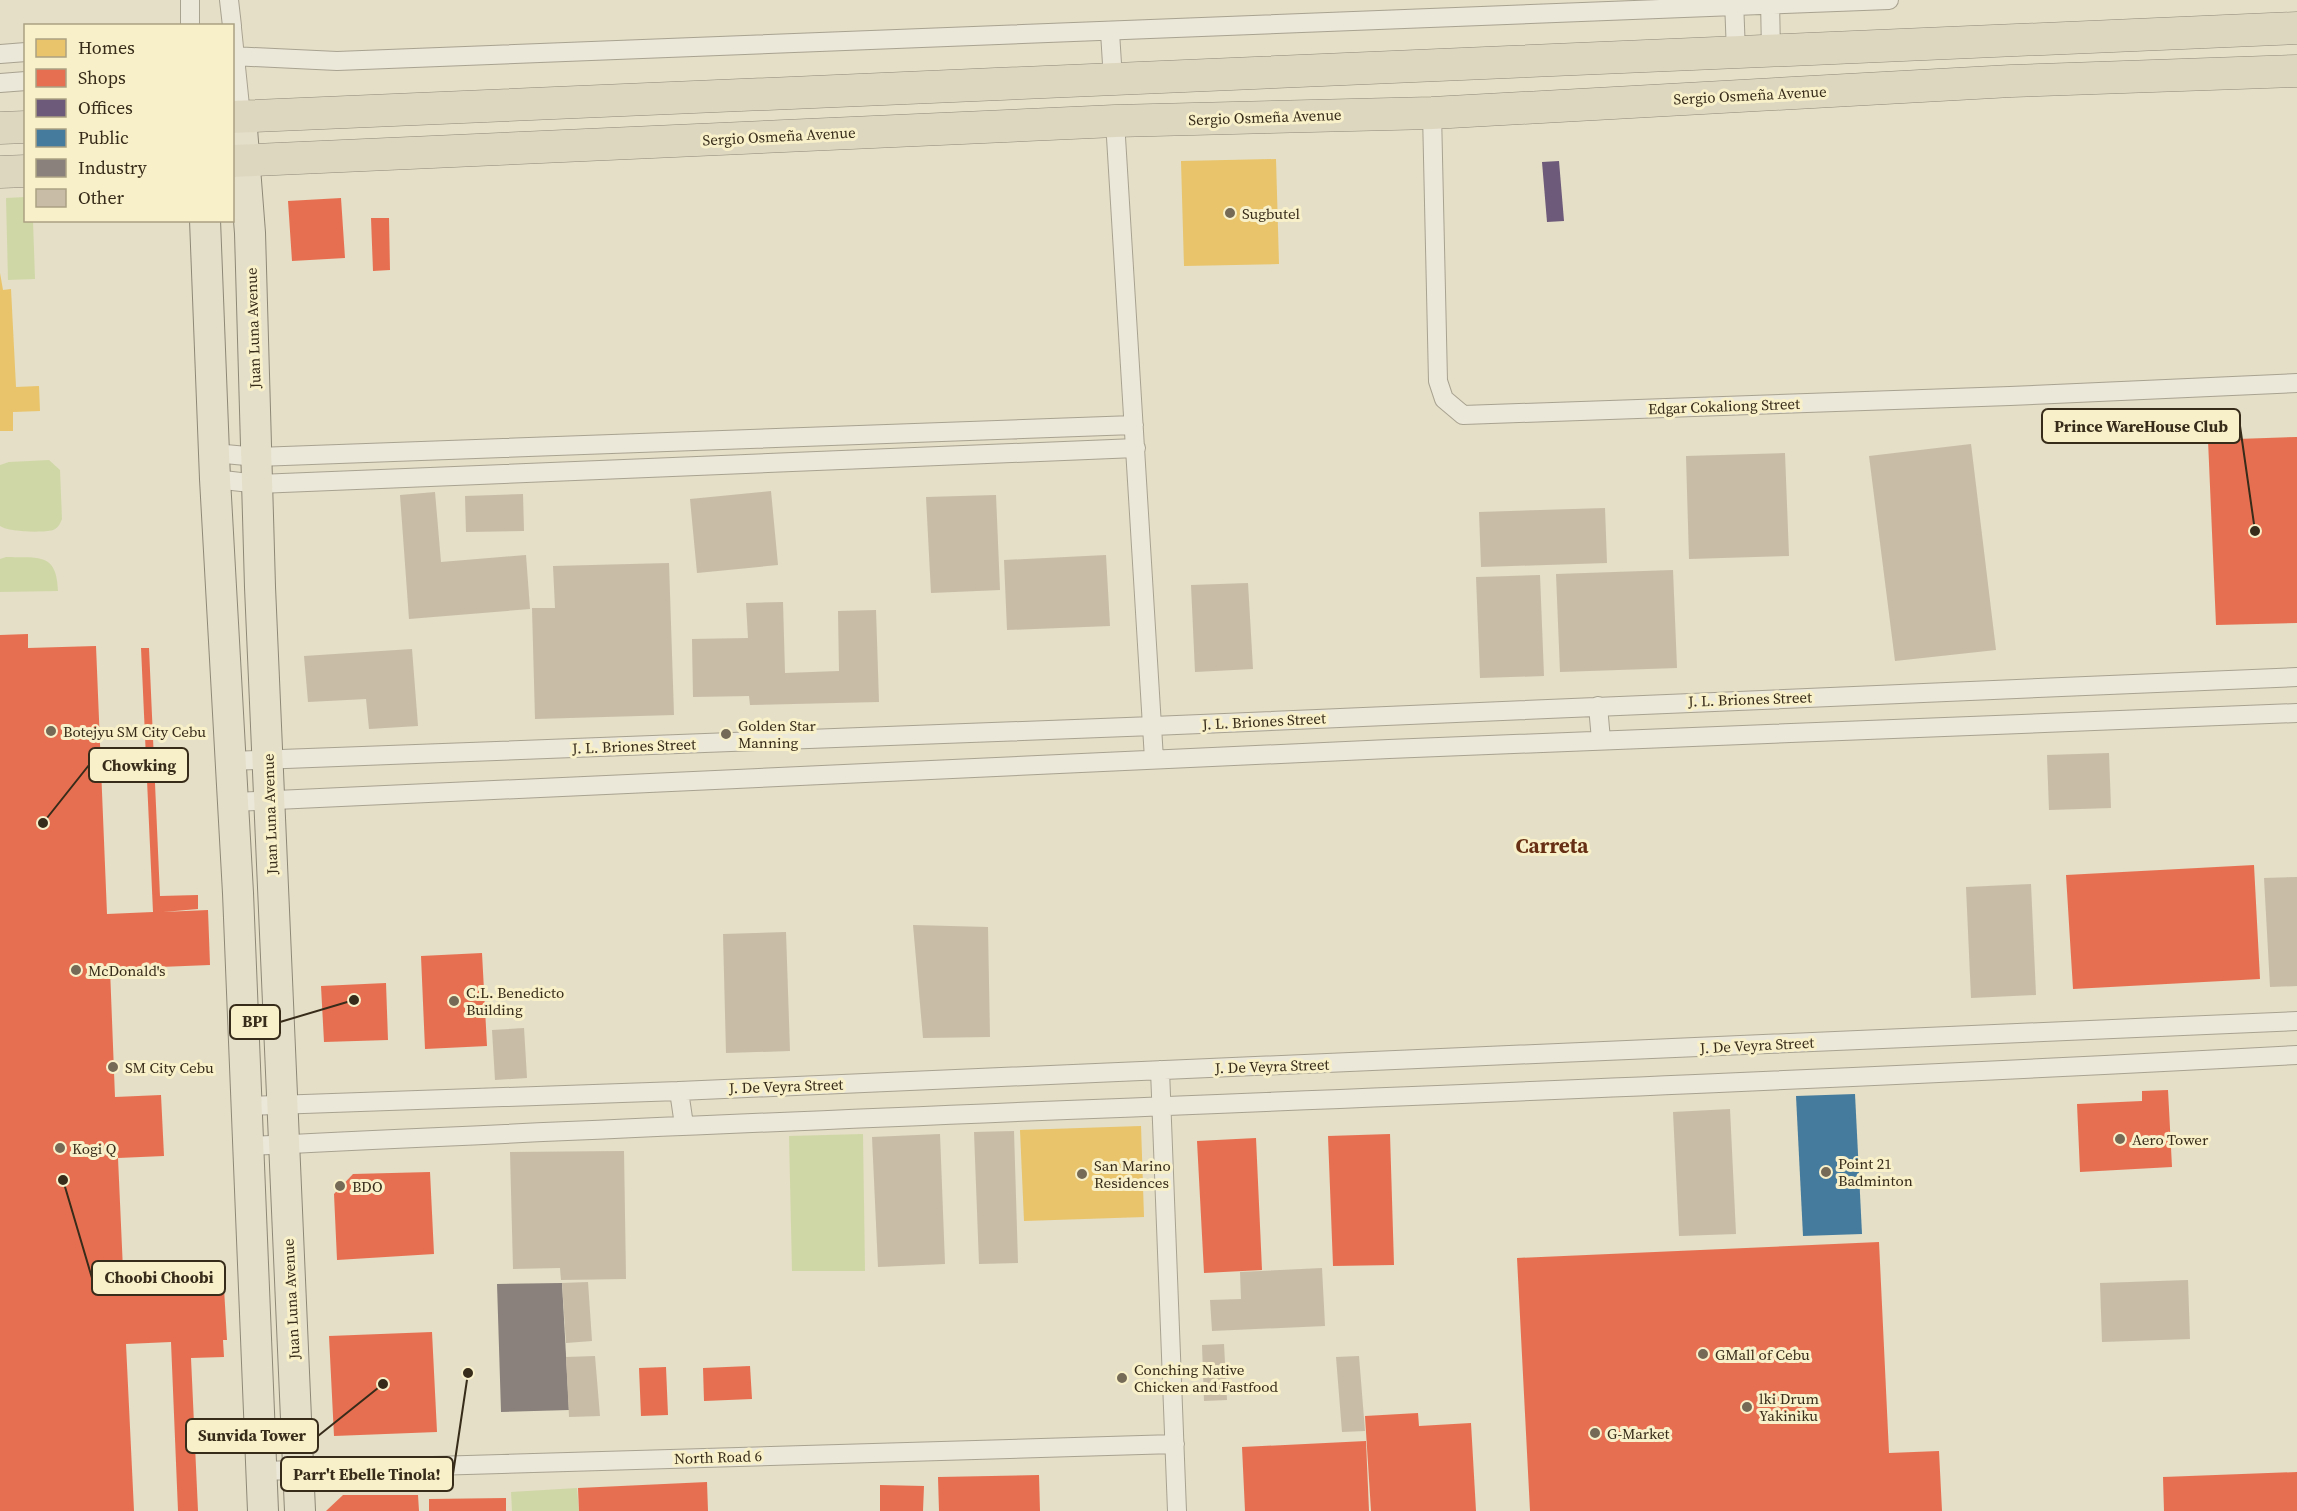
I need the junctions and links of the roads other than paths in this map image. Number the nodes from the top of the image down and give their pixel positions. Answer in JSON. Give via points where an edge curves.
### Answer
{"nodes":[{"id":1,"x":190,"y":0,"type":"edge"},
{"id":2,"x":229,"y":0,"type":"edge"},
{"id":3,"x":1889,"y":0,"type":"edge"},
{"id":4,"x":1770,"y":3,"type":"edge"},
{"id":5,"x":1734,"y":4,"type":"edge"},
{"id":6,"x":190,"y":24,"type":"edge"},
{"id":7,"x":232,"y":24,"type":"edge"},
{"id":8,"x":2297,"y":28,"type":"edge"},
{"id":9,"x":1110,"y":32,"type":"junction"},
{"id":10,"x":1771,"y":51,"type":"junction"},
{"id":11,"x":24,"y":52,"type":"edge"},
{"id":12,"x":1736,"y":53,"type":"junction"},
{"id":13,"x":0,"y":54,"type":"edge"},
{"id":14,"x":235,"y":56,"type":"edge"},
{"id":15,"x":2297,"y":71,"type":"edge"},
{"id":16,"x":24,"y":81,"type":"edge"},
{"id":17,"x":1113,"y":81,"type":"junction"},
{"id":18,"x":0,"y":83,"type":"edge"},
{"id":19,"x":1432,"y":113,"type":"junction"},
{"id":20,"x":237,"y":117,"type":"edge"},
{"id":21,"x":1115,"y":122,"type":"junction"},
{"id":22,"x":24,"y":127,"type":"edge"},
{"id":23,"x":0,"y":128,"type":"edge"},
{"id":24,"x":239,"y":160,"type":"edge"},
{"id":25,"x":24,"y":171,"type":"edge"},
{"id":26,"x":0,"y":172,"type":"edge"},
{"id":27,"x":205,"y":222,"type":"edge"},
{"id":28,"x":2297,"y":383,"type":"edge"},
{"id":29,"x":1134,"y":425,"type":"junction"},
{"id":30,"x":739,"y":438,"type":"junction"},
{"id":31,"x":1136,"y":448,"type":"junction"},
{"id":32,"x":740,"y":465,"type":"junction"},
{"id":33,"x":214,"y":466,"type":"junction"},
{"id":34,"x":258,"y":470,"type":"junction"},
{"id":35,"x":2297,"y":677,"type":"edge"},
{"id":36,"x":1598,"y":706,"type":"junction"},
{"id":37,"x":2297,"y":713,"type":"edge"},
{"id":38,"x":1153,"y":726,"type":"junction"},
{"id":39,"x":1601,"y":740,"type":"junction"},
{"id":40,"x":1154,"y":759,"type":"junction"},
{"id":41,"x":268,"y":760,"type":"junction"},
{"id":42,"x":231,"y":761,"type":"junction"},
{"id":43,"x":269,"y":800,"type":"junction"},
{"id":44,"x":233,"y":802,"type":"junction"},
{"id":45,"x":2297,"y":1021,"type":"edge"},
{"id":46,"x":2297,"y":1055,"type":"edge"},
{"id":47,"x":1160,"y":1070,"type":"junction"},
{"id":48,"x":679,"y":1091,"type":"junction"},
{"id":49,"x":284,"y":1105,"type":"junction"},
{"id":50,"x":1162,"y":1105,"type":"junction"},
{"id":51,"x":246,"y":1106,"type":"junction"},
{"id":52,"x":684,"y":1125,"type":"junction"},
{"id":53,"x":285,"y":1144,"type":"junction"},
{"id":54,"x":248,"y":1146,"type":"junction"},
{"id":55,"x":1175,"y":1444,"type":"junction"},
{"id":56,"x":299,"y":1470,"type":"junction"},
{"id":57,"x":261,"y":1471,"type":"junction"},
{"id":58,"x":263,"y":1511,"type":"edge"},
{"id":59,"x":300,"y":1511,"type":"edge"},
{"id":60,"x":1177,"y":1511,"type":"edge"}],
"edges":[{"from":1,"to":6,"type":"street"},
{"from":2,"to":7,"type":"street"},
{"from":3,"to":4,"type":"street"},
{"from":4,"to":5,"type":"street"},
{"from":4,"to":10,"type":"street"},
{"from":5,"to":9,"type":"street"},
{"from":5,"to":12,"type":"street"},
{"from":8,"to":10,"type":"highway"},
{"from":9,"to":14,"type":"street","via":[[337,61]]},
{"from":9,"to":17,"type":"street"},
{"from":10,"to":12,"type":"highway"},
{"from":11,"to":13,"type":"street"},
{"from":12,"to":17,"type":"highway"},
{"from":14,"to":20,"type":"street"},
{"from":15,"to":19,"type":"highway","name":"Sergio Osmeña Avenue","via":[[2011,81]]},
{"from":16,"to":18,"type":"street"},
{"from":17,"to":20,"type":"highway"},
{"from":19,"to":21,"type":"highway","name":"Sergio Osmeña Avenue"},
{"from":19,"to":28,"type":"street","name":"Edgar Cokaliong Street","via":[[1438,381],[1444,399],[1463,415]]},
{"from":20,"to":24,"type":"main road","name":"Juan Luna Avenue"},
{"from":21,"to":24,"type":"highway","name":"Sergio Osmeña Avenue"},
{"from":21,"to":29,"type":"street"},
{"from":22,"to":23,"type":"highway"},
{"from":24,"to":34,"type":"main road","name":"Juan Luna Avenue"},
{"from":25,"to":26,"type":"highway"},
{"from":27,"to":33,"type":"main road"},
{"from":29,"to":30,"type":"street"},
{"from":29,"to":31,"type":"street"},
{"from":30,"to":32,"type":"street"},
{"from":30,"to":34,"type":"street"},
{"from":31,"to":32,"type":"street"},
{"from":31,"to":38,"type":"street"},
{"from":32,"to":34,"type":"street"},
{"from":33,"to":34,"type":"street"},
{"from":33,"to":34,"type":"street"},
{"from":33,"to":42,"type":"main road"},
{"from":34,"to":41,"type":"main road","name":"Juan Luna Avenue"},
{"from":35,"to":36,"type":"street","name":"J. L. Briones Street"},
{"from":36,"to":38,"type":"street","name":"J. L. Briones Street"},
{"from":36,"to":39,"type":"street"},
{"from":37,"to":39,"type":"street"},
{"from":38,"to":40,"type":"street"},
{"from":38,"to":41,"type":"street","name":"J. L. Briones Street"},
{"from":39,"to":40,"type":"street"},
{"from":40,"to":43,"type":"street"},
{"from":41,"to":42,"type":"street","name":"J. L. Briones Street"},
{"from":41,"to":43,"type":"main road","name":"Juan Luna Avenue"},
{"from":42,"to":44,"type":"main road"},
{"from":43,"to":44,"type":"street"},
{"from":43,"to":49,"type":"main road","name":"Juan Luna Avenue"},
{"from":44,"to":51,"type":"main road"},
{"from":45,"to":47,"type":"street","name":"J. De Veyra Street"},
{"from":46,"to":50,"type":"street","via":[[1628,1088]]},
{"from":47,"to":48,"type":"street","name":"J. De Veyra Street"},
{"from":47,"to":50,"type":"street"},
{"from":48,"to":49,"type":"street","name":"J. De Veyra Street"},
{"from":48,"to":52,"type":"street"},
{"from":49,"to":51,"type":"street","name":"J. De Veyra Street"},
{"from":49,"to":53,"type":"main road","name":"Juan Luna Avenue"},
{"from":50,"to":52,"type":"street"},
{"from":50,"to":55,"type":"street","via":[[1167,1314]]},
{"from":51,"to":54,"type":"main road"},
{"from":52,"to":53,"type":"street"},
{"from":53,"to":54,"type":"street"},
{"from":53,"to":56,"type":"main road","name":"Juan Luna Avenue"},
{"from":54,"to":57,"type":"main road"},
{"from":55,"to":56,"type":"street","name":"North Road 6"},
{"from":55,"to":60,"type":"street"},
{"from":56,"to":57,"type":"street","name":"North Road 6"},
{"from":56,"to":59,"type":"main road","name":"Juan Luna Avenue"},
{"from":57,"to":58,"type":"main road"}]}
